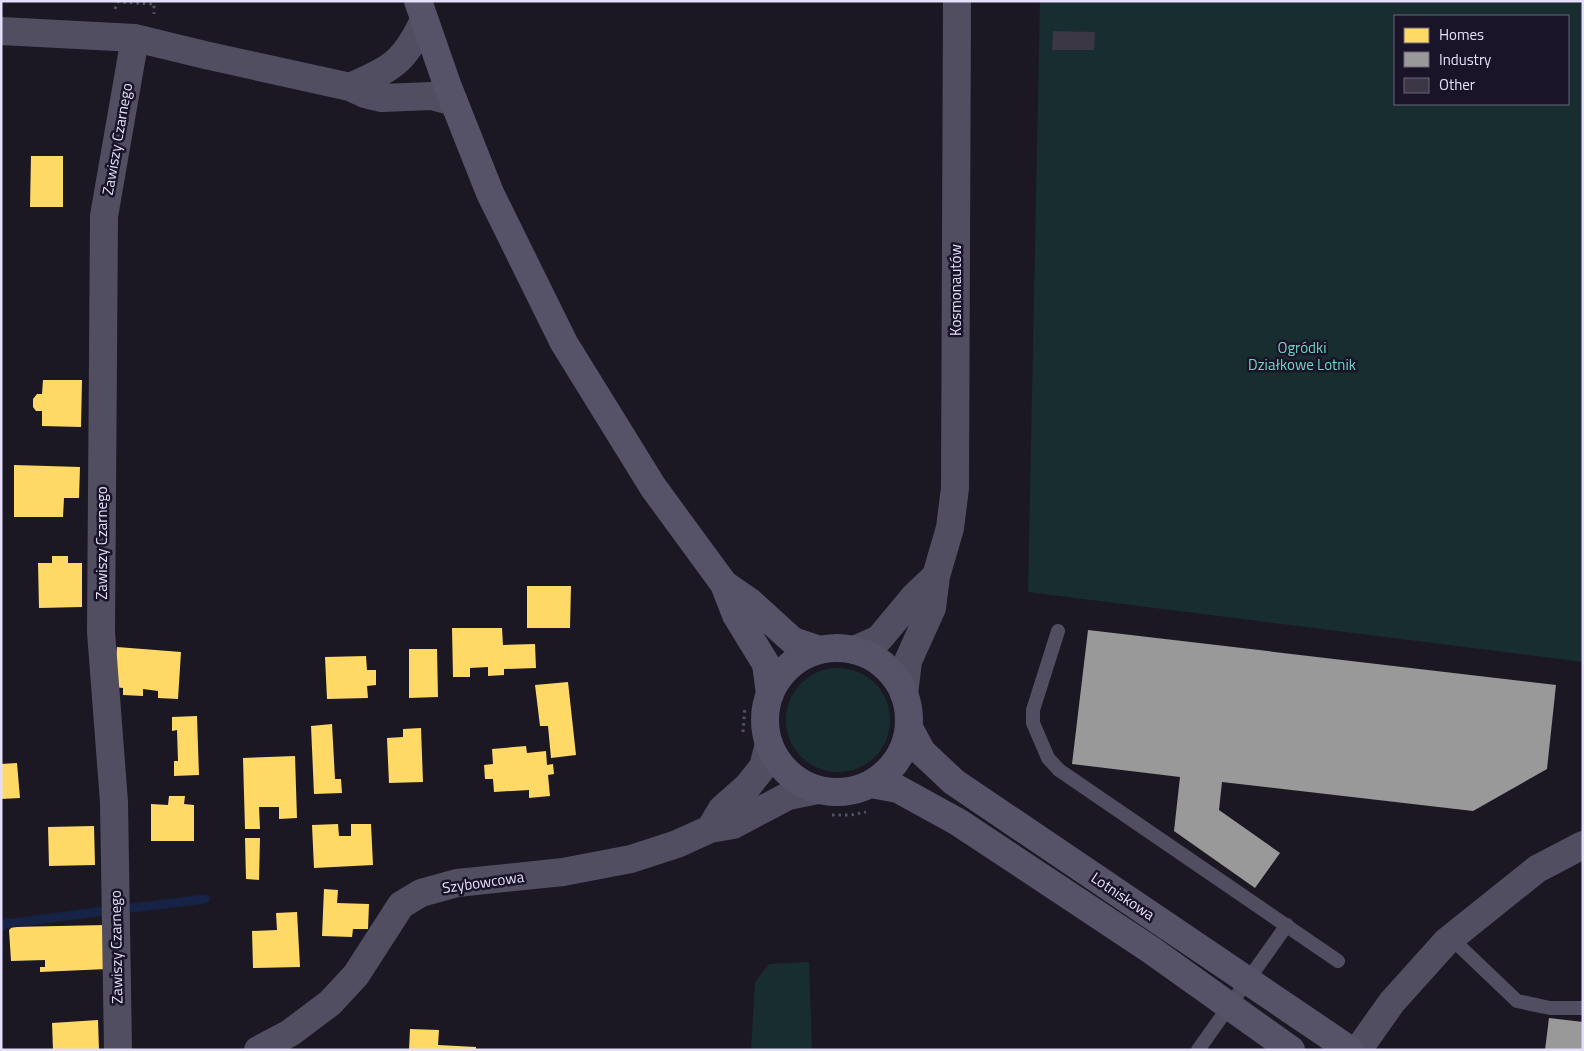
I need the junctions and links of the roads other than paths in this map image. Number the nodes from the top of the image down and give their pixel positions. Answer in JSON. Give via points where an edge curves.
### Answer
{"nodes":[{"id":1,"x":957,"y":1,"type":"edge"},
{"id":2,"x":421,"y":11,"type":"edge"},
{"id":3,"x":1,"y":31,"type":"edge"},
{"id":4,"x":135,"y":38,"type":"junction"},
{"id":5,"x":350,"y":87,"type":"junction"},
{"id":6,"x":454,"y":102,"type":"junction"},
{"id":7,"x":936,"y":576,"type":"junction"},
{"id":8,"x":724,"y":584,"type":"junction"},
{"id":9,"x":1058,"y":630,"type":"dead end"},
{"id":10,"x":820,"y":650,"type":"junction"},
{"id":11,"x":854,"y":650,"type":"junction"},
{"id":12,"x":770,"y":694,"type":"junction"},
{"id":13,"x":904,"y":694,"type":"junction"},
{"id":14,"x":909,"y":728,"type":"junction"},
{"id":15,"x":769,"y":744,"type":"junction"},
{"id":16,"x":872,"y":797,"type":"junction"},
{"id":17,"x":821,"y":803,"type":"junction"},
{"id":18,"x":710,"y":829,"type":"junction"},
{"id":19,"x":1583,"y":845,"type":"edge"},
{"id":20,"x":1287,"y":925,"type":"junction"},
{"id":21,"x":1451,"y":938,"type":"junction"},
{"id":22,"x":1338,"y":961,"type":"dead end"},
{"id":23,"x":1247,"y":980,"type":"junction"},
{"id":24,"x":1229,"y":1007,"type":"junction"},
{"id":25,"x":1583,"y":1008,"type":"edge"},
{"id":26,"x":118,"y":1050,"type":"edge"},
{"id":27,"x":258,"y":1050,"type":"edge"},
{"id":28,"x":1198,"y":1050,"type":"edge"},
{"id":29,"x":1291,"y":1050,"type":"edge"},
{"id":30,"x":1350,"y":1050,"type":"edge"},
{"id":31,"x":1358,"y":1050,"type":"edge"}],
"edges":[{"from":1,"to":7,"type":"street","name":"Kosmonautów","via":[[956,488],[950,528]]},
{"from":2,"to":5,"type":"street","via":[[414,42],[400,60]]},
{"from":2,"to":6,"type":"main road"},
{"from":3,"to":4,"type":"street"},
{"from":4,"to":5,"type":"street"},
{"from":4,"to":26,"type":"street","name":"Zawiszy Czarnego","via":[[104,216],[101,632],[114,802]]},
{"from":5,"to":6,"type":"street","via":[[382,98],[432,96]]},
{"from":6,"to":8,"type":"main road","via":[[490,193],[564,343],[653,486]]},
{"from":7,"to":11,"type":"street","via":[[879,639]]},
{"from":7,"to":13,"type":"street","name":"Kosmonautów","via":[[932,608],[908,661]]},
{"from":8,"to":10,"type":"main road","via":[[750,602],[793,641]]},
{"from":8,"to":12,"type":"main road","via":[[736,615],[766,664]]},
{"from":9,"to":20,"type":"lane","via":[[1034,710],[1033,723],[1048,758],[1059,770]]},
{"from":10,"to":11,"type":"main road"},
{"from":10,"to":12,"type":"main road","via":[[790,666]]},
{"from":11,"to":13,"type":"main road","via":[[885,666]]},
{"from":12,"to":15,"type":"main road","via":[[766,710]]},
{"from":13,"to":14,"type":"main road"},
{"from":14,"to":16,"type":"main road","via":[[898,760]]},
{"from":14,"to":23,"type":"main road","name":"Lotniskowa","via":[[922,752],[954,782]]},
{"from":15,"to":17,"type":"main road","via":[[777,760]]},
{"from":15,"to":18,"type":"street","via":[[763,767],[748,786],[722,809]]},
{"from":16,"to":17,"type":"main road","via":[[854,791],[836,793]]},
{"from":16,"to":24,"type":"main road","name":"Lotniskowa","via":[[898,788],[958,822],[1151,950]]},
{"from":17,"to":18,"type":"street","name":"Szybowcowa","via":[[788,796],[733,825]]},
{"from":18,"to":27,"type":"street","name":"Szybowcowa","via":[[631,859],[563,872],[457,883],[421,892],[402,905],[356,974],[330,1003],[290,1033]]},
{"from":19,"to":21,"type":"street","via":[[1537,869]]},
{"from":20,"to":22,"type":"lane"},
{"from":20,"to":23,"type":"lane"},
{"from":21,"to":25,"type":"lane","via":[[1517,1001],[1550,1008]]},
{"from":21,"to":31,"type":"street","via":[[1392,1002]]},
{"from":23,"to":24,"type":"lane"},
{"from":23,"to":30,"type":"main road","name":"Lotniskowa"},
{"from":24,"to":28,"type":"lane"},
{"from":24,"to":29,"type":"main road","name":"Lotniskowa"}]}
